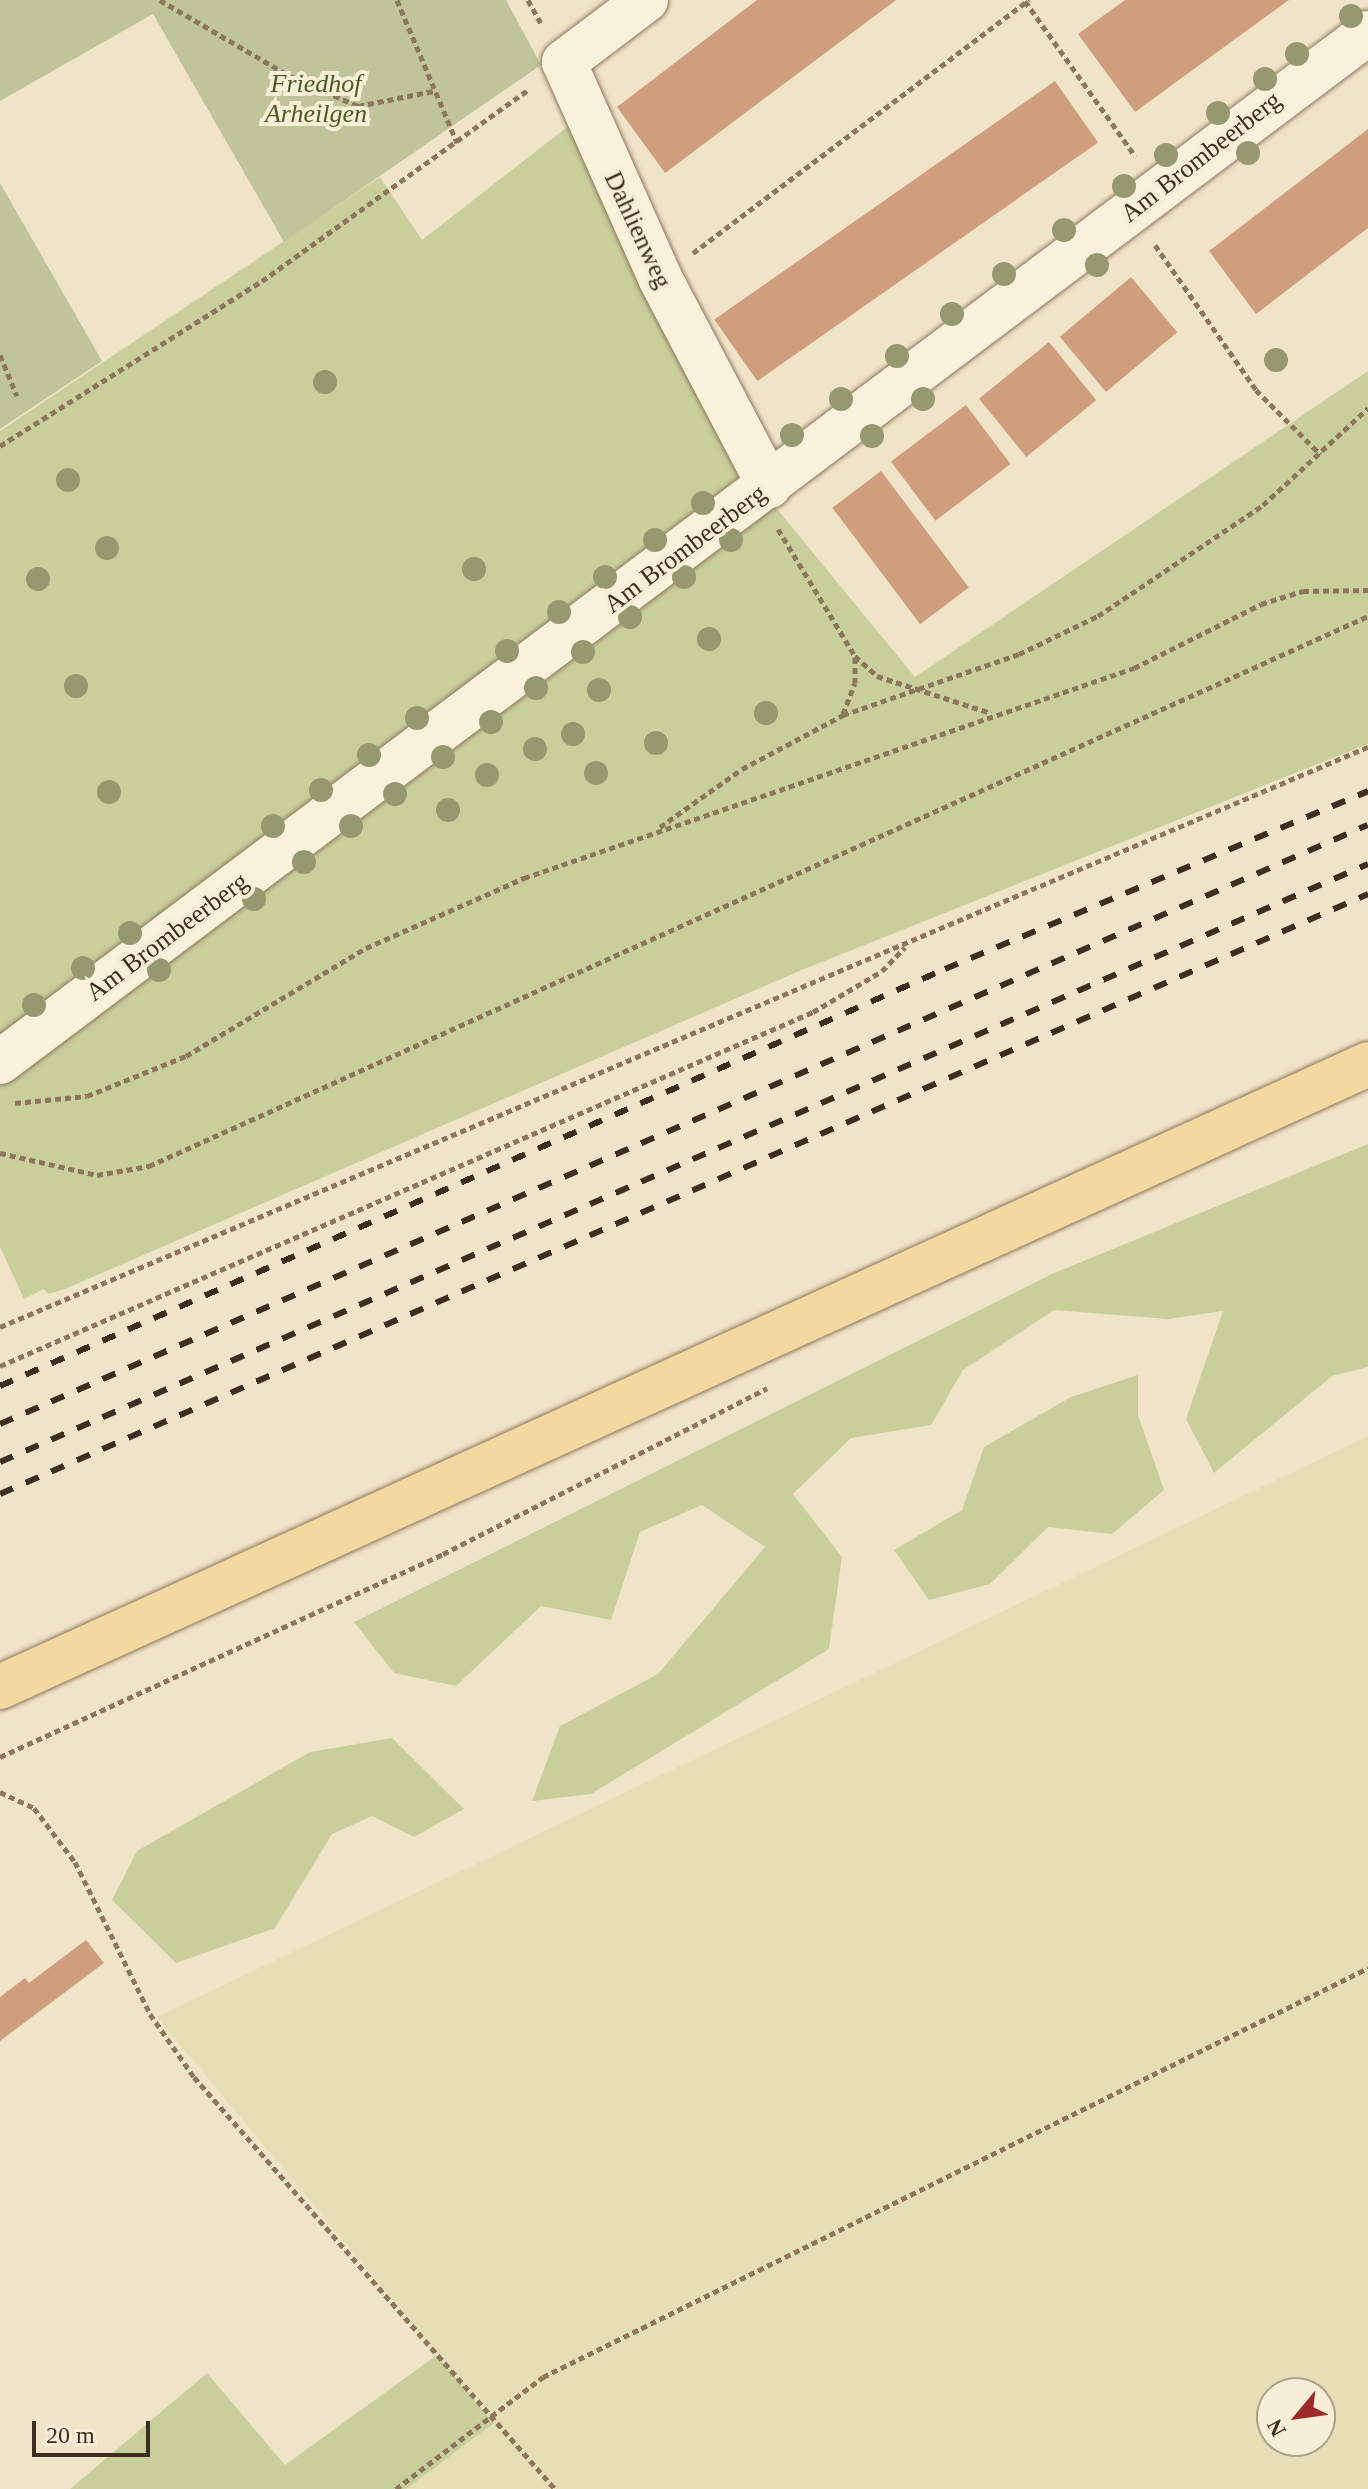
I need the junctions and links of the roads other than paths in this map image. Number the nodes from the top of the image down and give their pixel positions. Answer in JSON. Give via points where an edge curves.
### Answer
{"nodes":[{"id":1,"x":646,"y":0,"type":"edge"},
{"id":2,"x":1368,"y":33,"type":"edge"},
{"id":3,"x":772,"y":504,"type":"junction"},
{"id":4,"x":1368,"y":1064,"type":"edge"},
{"id":5,"x":2,"y":1082,"type":"edge"},
{"id":6,"x":0,"y":1687,"type":"edge"}],
"edges":[{"from":1,"to":3,"type":"street","name":"Dahlienweg","via":[[564,62],[660,278]]},
{"from":2,"to":3,"type":"street","name":"Am Brombeerberg","via":[[1160,189]]},
{"from":3,"to":5,"type":"street","name":"Am Brombeerberg"},
{"from":4,"to":6,"type":"main road"}]}
